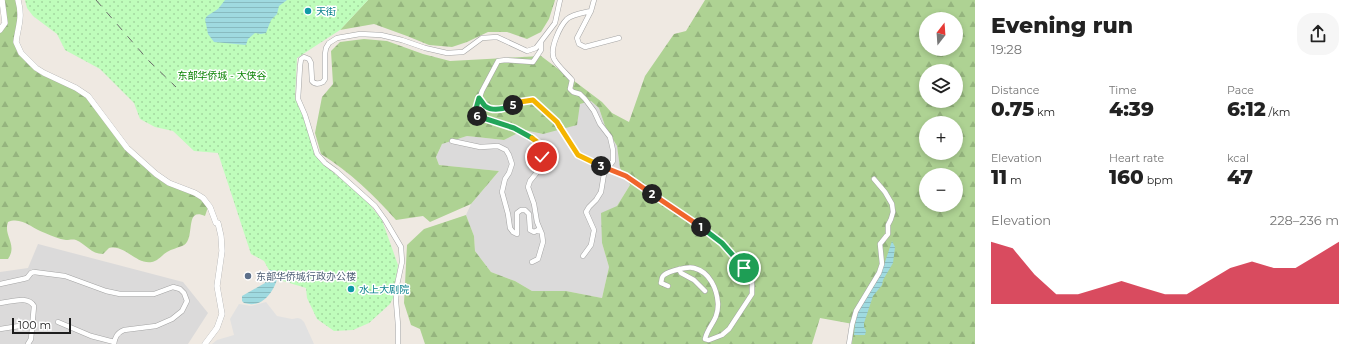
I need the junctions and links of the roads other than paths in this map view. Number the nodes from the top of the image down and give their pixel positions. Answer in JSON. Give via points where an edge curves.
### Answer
{"nodes":[{"id":1,"x":2,"y":0,"type":"edge"},
{"id":2,"x":18,"y":0,"type":"edge"},
{"id":3,"x":560,"y":0,"type":"edge"},
{"id":4,"x":594,"y":0,"type":"edge"},
{"id":5,"x":591,"y":11,"type":"junction"},
{"id":6,"x":0,"y":30,"type":"edge"},
{"id":7,"x":619,"y":38,"type":"dead end"},
{"id":8,"x":541,"y":42,"type":"junction"},
{"id":9,"x":479,"y":98,"type":"junction"},
{"id":10,"x":452,"y":141,"type":"dead end"},
{"id":11,"x":607,"y":170,"type":"junction"},
{"id":12,"x":874,"y":179,"type":"dead end"},
{"id":13,"x":540,"y":229,"type":"junction"},
{"id":14,"x":583,"y":256,"type":"dead end"},
{"id":15,"x":532,"y":262,"type":"dead end"},
{"id":16,"x":679,"y":269,"type":"junction"},
{"id":17,"x":0,"y":284,"type":"edge"},
{"id":18,"x":668,"y":286,"type":"dead end"},
{"id":19,"x":705,"y":291,"type":"dead end"},
{"id":20,"x":0,"y":303,"type":"edge"},
{"id":21,"x":58,"y":322,"type":"dead end"},
{"id":22,"x":32,"y":324,"type":"junction"},
{"id":23,"x":0,"y":329,"type":"edge"},
{"id":24,"x":114,"y":343,"type":"edge"},
{"id":25,"x":28,"y":344,"type":"edge"},
{"id":26,"x":205,"y":344,"type":"edge"},
{"id":27,"x":398,"y":344,"type":"edge"},
{"id":28,"x":849,"y":344,"type":"edge"}],
"edges":[{"from":1,"to":6,"type":"street","via":[[5,23]]},
{"from":2,"to":26,"type":"street","via":[[20,24],[16,42],[29,62],[44,73],[83,92],[134,155],[163,180],[199,195],[208,202],[218,223],[222,240],[217,286],[222,314],[217,328]]},
{"from":3,"to":8,"type":"street","via":[[555,23]]},
{"from":4,"to":5,"type":"street"},
{"from":5,"to":7,"type":"street","via":[[577,38],[579,44],[585,47]]},
{"from":5,"to":11,"type":"street","via":[[567,19],[552,48],[553,58],[572,80],[570,89],[585,98],[610,137],[613,161]]},
{"from":8,"to":9,"type":"street","via":[[541,50],[532,62],[498,61]]},
{"from":8,"to":27,"type":"street","via":[[536,48],[527,51],[497,37],[482,38],[463,52],[447,53],[381,35],[360,34],[337,38],[326,48],[325,79],[318,84],[312,81],[309,59],[301,59],[298,99],[306,115],[317,154],[375,206],[401,247],[402,262],[396,301]]},
{"from":9,"to":11,"type":"street","via":[[485,106],[495,110],[533,100],[557,122],[578,155]]},
{"from":9,"to":13,"type":"street","via":[[475,112],[478,116],[514,128],[546,149],[542,157],[542,166],[528,187]]},
{"from":10,"to":13,"type":"street","via":[[480,147],[498,146],[506,150],[512,164],[502,192],[510,228],[517,234],[517,213],[525,210],[529,214],[530,230],[534,232]]},
{"from":11,"to":14,"type":"street","via":[[601,192],[586,212],[594,230],[591,246]]},
{"from":11,"to":16,"type":"street","via":[[626,176],[699,225],[722,243],[744,268],[752,281],[752,294],[729,329],[722,335],[705,339],[717,316],[718,303],[714,286],[708,276],[694,268]]},
{"from":12,"to":28,"type":"street","via":[[890,198],[892,219],[888,225],[888,234],[880,244],[882,264],[879,273],[856,311]]},
{"from":13,"to":15,"type":"street","via":[[542,242],[538,259]]},
{"from":16,"to":18,"type":"street","via":[[662,278],[662,283]]},
{"from":16,"to":19,"type":"street"},
{"from":17,"to":24,"type":"street","via":[[27,278],[34,272],[73,278],[120,294],[154,294],[174,287],[184,293],[187,301],[182,311],[172,319],[156,326],[124,330],[116,335]]},
{"from":20,"to":22,"type":"street","via":[[23,299],[32,302]]},
{"from":21,"to":24,"type":"street"},
{"from":22,"to":23,"type":"street"},
{"from":22,"to":25,"type":"street"}]}
